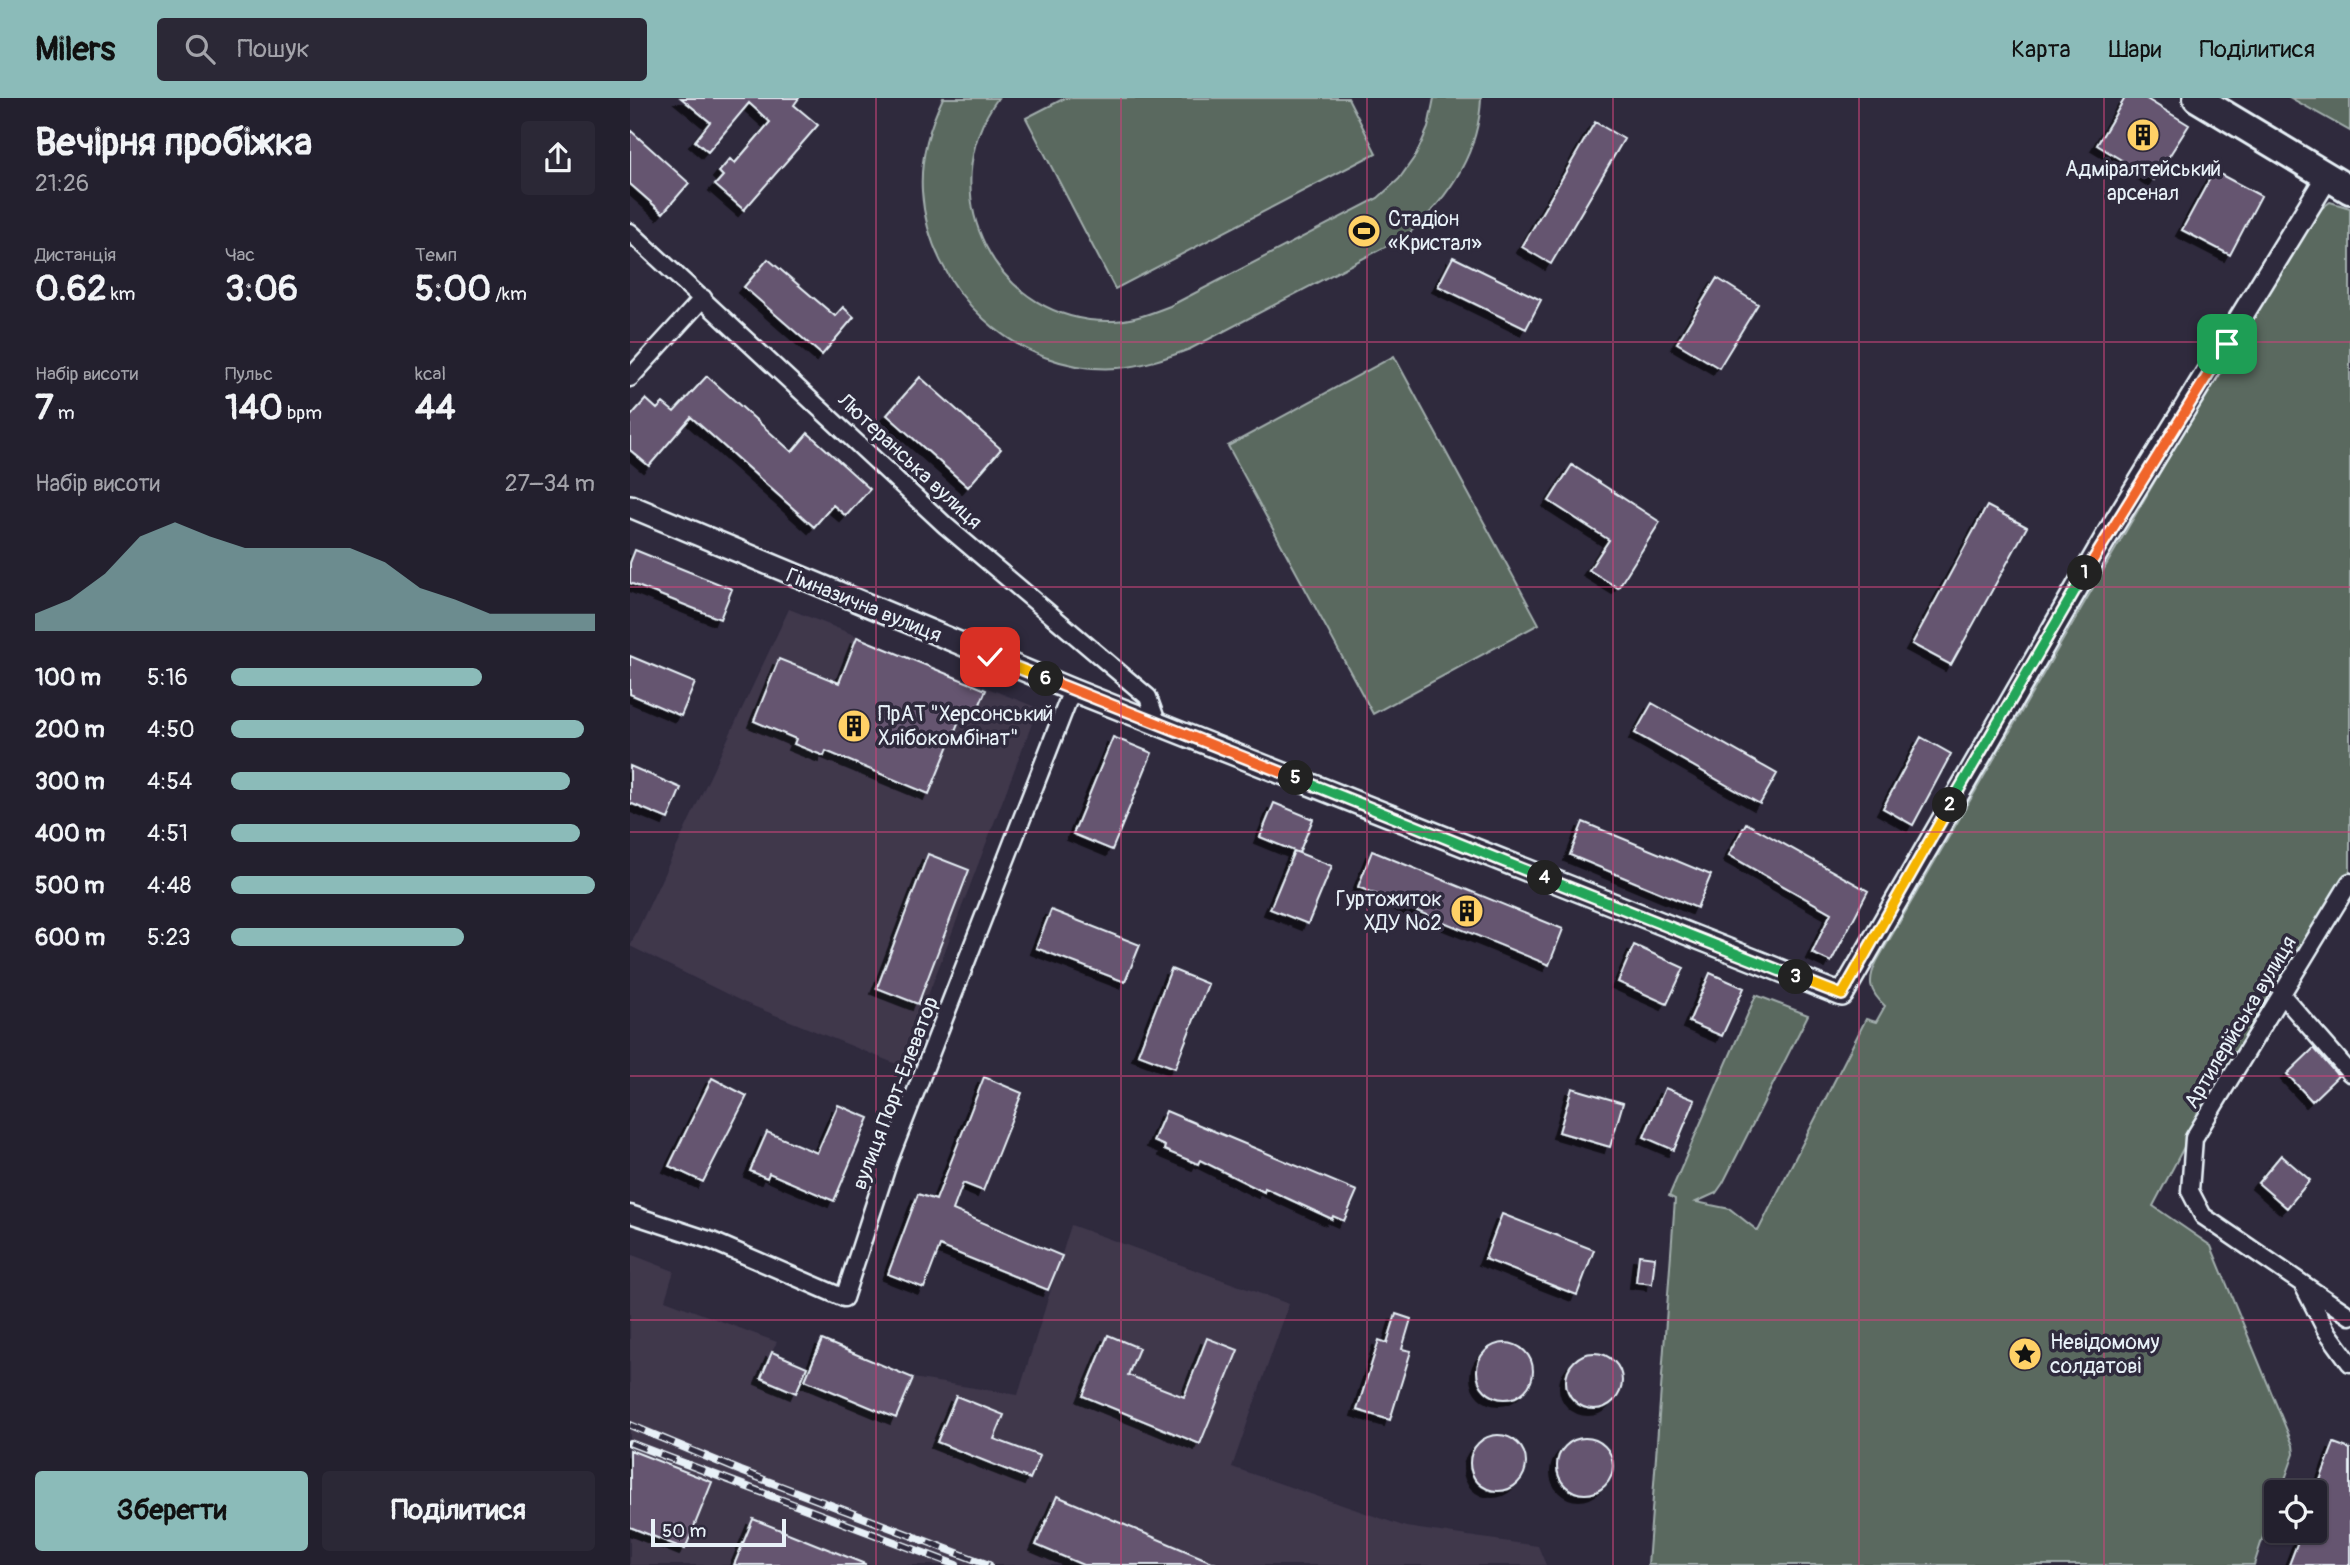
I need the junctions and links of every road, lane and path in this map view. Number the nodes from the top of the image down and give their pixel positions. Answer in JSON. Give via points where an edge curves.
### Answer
{"nodes":[{"id":1,"x":2197,"y":98,"type":"edge"},
{"id":2,"x":2327,"y":177,"type":"junction"},
{"id":3,"x":2350,"y":190,"type":"edge"},
{"id":4,"x":630,"y":232,"type":"edge"},
{"id":5,"x":703,"y":298,"type":"junction"},
{"id":6,"x":630,"y":378,"type":"edge"},
{"id":7,"x":630,"y":506,"type":"edge"},
{"id":8,"x":1072,"y":690,"type":"junction"},
{"id":9,"x":1157,"y":722,"type":"junction"},
{"id":10,"x":2350,"y":883,"type":"edge"},
{"id":11,"x":2281,"y":994,"type":"junction"},
{"id":12,"x":2348,"y":1067,"type":"edge"},
{"id":13,"x":630,"y":1214,"type":"edge"},
{"id":14,"x":2302,"y":1283,"type":"junction"},
{"id":15,"x":2347,"y":1309,"type":"edge"},
{"id":16,"x":2350,"y":1363,"type":"edge"}],
"edges":[{"from":1,"to":2,"type":"main road"},
{"from":2,"to":3,"type":"main road"},
{"from":2,"to":9,"type":"street","name":"Гімназична вулиця","via":[[2102,544],[1842,995]]},
{"from":4,"to":5,"type":"street","name":"Лютеранська вулиця"},
{"from":5,"to":6,"type":"street"},
{"from":5,"to":9,"type":"street","name":"Лютеранська вулиця","via":[[946,526],[1147,697]]},
{"from":7,"to":8,"type":"street","name":"Гімназична вулиця"},
{"from":8,"to":9,"type":"street","name":"Гімназична вулиця"},
{"from":8,"to":13,"type":"street","name":"вулиця Порт-Елеватор","via":[[889,1160],[844,1298],[712,1241]]},
{"from":10,"to":11,"type":"street","name":"Артилерійська вулиця"},
{"from":11,"to":12,"type":"street"},
{"from":11,"to":14,"type":"street","name":"Артилерійська вулиця","via":[[2194,1138],[2190,1191],[2203,1216]]},
{"from":14,"to":15,"type":"street"},
{"from":14,"to":16,"type":"street","via":[[2326,1330]]}]}
